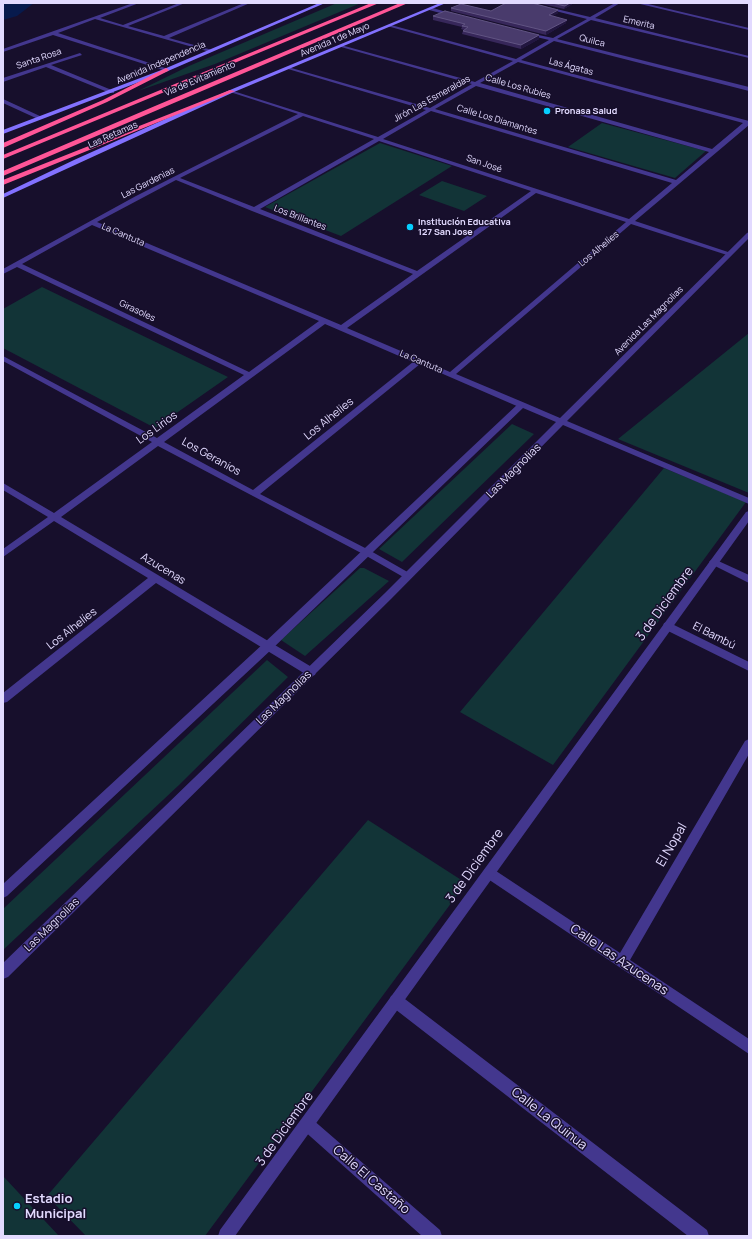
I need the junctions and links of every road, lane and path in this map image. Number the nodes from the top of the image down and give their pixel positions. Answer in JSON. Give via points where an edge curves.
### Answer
{"nodes":[{"id":1,"x":137,"y":3,"type":"edge"},
{"id":2,"x":183,"y":3,"type":"edge"},
{"id":3,"x":246,"y":3,"type":"edge"},
{"id":4,"x":323,"y":3,"type":"edge"},
{"id":5,"x":376,"y":3,"type":"edge"},
{"id":6,"x":405,"y":3,"type":"edge"},
{"id":7,"x":444,"y":3,"type":"edge"},
{"id":8,"x":526,"y":3,"type":"edge"},
{"id":9,"x":618,"y":3,"type":"edge"},
{"id":10,"x":638,"y":3,"type":"edge"},
{"id":11,"x":431,"y":9,"type":"junction"},
{"id":12,"x":462,"y":17,"type":"edge"},
{"id":13,"x":95,"y":18,"type":"junction"},
{"id":14,"x":590,"y":19,"type":"junction"},
{"id":15,"x":124,"y":26,"type":"junction"},
{"id":16,"x":389,"y":26,"type":"junction"},
{"id":17,"x":749,"y":29,"type":"edge"},
{"id":18,"x":523,"y":32,"type":"edge"},
{"id":19,"x":52,"y":33,"type":"junction"},
{"id":20,"x":164,"y":38,"type":"junction"},
{"id":21,"x":554,"y":40,"type":"junction"},
{"id":22,"x":343,"y":46,"type":"junction"},
{"id":23,"x":3,"y":51,"type":"edge"},
{"id":24,"x":210,"y":51,"type":"junction"},
{"id":25,"x":80,"y":54,"type":"dead end"},
{"id":26,"x":749,"y":57,"type":"edge"},
{"id":27,"x":517,"y":61,"type":"junction"},
{"id":28,"x":46,"y":66,"type":"junction"},
{"id":29,"x":290,"y":68,"type":"junction"},
{"id":30,"x":166,"y":70,"type":"junction"},
{"id":31,"x":3,"y":80,"type":"edge"},
{"id":32,"x":477,"y":84,"type":"junction"},
{"id":33,"x":749,"y":89,"type":"edge"},
{"id":34,"x":232,"y":91,"type":"junction"},
{"id":35,"x":112,"y":92,"type":"junction"},
{"id":36,"x":3,"y":101,"type":"edge"},
{"id":37,"x":431,"y":109,"type":"junction"},
{"id":38,"x":303,"y":114,"type":"junction"},
{"id":39,"x":40,"y":118,"type":"junction"},
{"id":40,"x":748,"y":123,"type":"edge"},
{"id":41,"x":3,"y":132,"type":"edge"},
{"id":42,"x":380,"y":139,"type":"junction"},
{"id":43,"x":3,"y":146,"type":"edge"},
{"id":44,"x":712,"y":151,"type":"junction"},
{"id":45,"x":3,"y":157,"type":"edge"},
{"id":46,"x":3,"y":174,"type":"edge"},
{"id":47,"x":175,"y":178,"type":"junction"},
{"id":48,"x":676,"y":182,"type":"junction"},
{"id":49,"x":3,"y":183,"type":"edge"},
{"id":50,"x":535,"y":191,"type":"junction"},
{"id":51,"x":3,"y":196,"type":"edge"},
{"id":52,"x":254,"y":210,"type":"junction"},
{"id":53,"x":631,"y":222,"type":"junction"},
{"id":54,"x":92,"y":223,"type":"junction"},
{"id":55,"x":749,"y":234,"type":"edge"},
{"id":56,"x":729,"y":254,"type":"junction"},
{"id":57,"x":17,"y":264,"type":"junction"},
{"id":58,"x":3,"y":272,"type":"edge"},
{"id":59,"x":418,"y":274,"type":"junction"},
{"id":60,"x":324,"y":321,"type":"junction"},
{"id":61,"x":342,"y":328,"type":"junction"},
{"id":62,"x":3,"y":358,"type":"edge"},
{"id":63,"x":419,"y":361,"type":"junction"},
{"id":64,"x":250,"y":375,"type":"junction"},
{"id":65,"x":451,"y":375,"type":"junction"},
{"id":66,"x":522,"y":405,"type":"junction"},
{"id":67,"x":562,"y":422,"type":"junction"},
{"id":68,"x":158,"y":442,"type":"junction"},
{"id":69,"x":3,"y":486,"type":"edge"},
{"id":70,"x":254,"y":494,"type":"junction"},
{"id":71,"x":749,"y":501,"type":"edge"},
{"id":72,"x":749,"y":514,"type":"edge"},
{"id":73,"x":54,"y":517,"type":"junction"},
{"id":74,"x":366,"y":552,"type":"junction"},
{"id":75,"x":3,"y":554,"type":"edge"},
{"id":76,"x":714,"y":562,"type":"junction"},
{"id":77,"x":408,"y":576,"type":"junction"},
{"id":78,"x":155,"y":578,"type":"junction"},
{"id":79,"x":749,"y":579,"type":"edge"},
{"id":80,"x":668,"y":626,"type":"junction"},
{"id":81,"x":268,"y":646,"type":"junction"},
{"id":82,"x":749,"y":667,"type":"edge"},
{"id":83,"x":311,"y":672,"type":"junction"},
{"id":84,"x":3,"y":699,"type":"edge"},
{"id":85,"x":749,"y":744,"type":"edge"},
{"id":86,"x":489,"y":872,"type":"junction"},
{"id":87,"x":3,"y":892,"type":"edge"},
{"id":88,"x":622,"y":961,"type":"junction"},
{"id":89,"x":3,"y":972,"type":"edge"},
{"id":90,"x":396,"y":1001,"type":"junction"},
{"id":91,"x":749,"y":1047,"type":"edge"},
{"id":92,"x":307,"y":1124,"type":"junction"},
{"id":93,"x":226,"y":1236,"type":"edge"},
{"id":94,"x":434,"y":1236,"type":"edge"},
{"id":95,"x":701,"y":1236,"type":"edge"}],
"edges":[{"from":1,"to":13,"type":"street"},
{"from":2,"to":15,"type":"street"},
{"from":3,"to":20,"type":"street"},
{"from":4,"to":24,"type":"main road","name":"Avenida Independencia"},
{"from":5,"to":45,"type":"highway","name":"Vía de Evitamiento"},
{"from":6,"to":46,"type":"highway","name":"Vía de Evitamiento","via":[[157,106]]},
{"from":7,"to":11,"type":"main road","name":"Avenida 1 de Mayo"},
{"from":8,"to":14,"type":"street","name":"Emerita"},
{"from":9,"to":14,"type":"street","name":"Jirón Las Esmeraldas"},
{"from":10,"to":17,"type":"street"},
{"from":11,"to":12,"type":"street"},
{"from":11,"to":16,"type":"main road","name":"Avenida 1 de Mayo"},
{"from":13,"to":15,"type":"street"},
{"from":13,"to":19,"type":"street"},
{"from":14,"to":21,"type":"street","name":"Jirón Las Esmeraldas"},
{"from":14,"to":26,"type":"street","name":"Emerita"},
{"from":15,"to":20,"type":"street"},
{"from":16,"to":22,"type":"main road","name":"Avenida 1 de Mayo"},
{"from":16,"to":27,"type":"street","name":"Las Ágatas"},
{"from":18,"to":21,"type":"street","name":"Quilca"},
{"from":19,"to":23,"type":"street"},
{"from":19,"to":30,"type":"street"},
{"from":20,"to":24,"type":"street"},
{"from":21,"to":27,"type":"street","name":"Jirón Las Esmeraldas"},
{"from":21,"to":33,"type":"street","name":"Quilca"},
{"from":22,"to":29,"type":"main road","name":"Avenida 1 de Mayo"},
{"from":22,"to":32,"type":"street","name":"Calle Los Rubíes"},
{"from":24,"to":30,"type":"main road","name":"Avenida Independencia"},
{"from":25,"to":28,"type":"street","name":"Santa Rosa"},
{"from":27,"to":32,"type":"street","name":"Jirón Las Esmeraldas"},
{"from":27,"to":40,"type":"street","name":"Las Ágatas"},
{"from":28,"to":31,"type":"street","name":"Santa Rosa"},
{"from":28,"to":35,"type":"street"},
{"from":29,"to":34,"type":"main road","name":"Avenida 1 de Mayo"},
{"from":29,"to":37,"type":"street","name":"Calle Los Diamantes"},
{"from":30,"to":35,"type":"main road","name":"Avenida Independencia"},
{"from":30,"to":43,"type":"highway","via":[[105,101]]},
{"from":32,"to":37,"type":"street","name":"Jirón Las Esmeraldas"},
{"from":32,"to":44,"type":"street","name":"Calle Los Rubíes"},
{"from":34,"to":38,"type":"street","name":"San José"},
{"from":34,"to":49,"type":"highway"},
{"from":34,"to":51,"type":"main road","name":"Las Retamas"},
{"from":35,"to":39,"type":"main road","name":"Avenida Independencia"},
{"from":36,"to":39,"type":"street"},
{"from":37,"to":42,"type":"street","name":"Jirón Las Esmeraldas"},
{"from":37,"to":48,"type":"street","name":"Calle Los Diamantes"},
{"from":38,"to":42,"type":"street","name":"San José"},
{"from":38,"to":47,"type":"street","name":"Las Gardenias"},
{"from":39,"to":41,"type":"main road","name":"Avenida Independencia"},
{"from":40,"to":44,"type":"street","name":"Los Alhelíes"},
{"from":42,"to":50,"type":"street","name":"San José"},
{"from":42,"to":52,"type":"street","name":"Jirón Las Esmeraldas"},
{"from":44,"to":48,"type":"street","name":"Los Alhelíes"},
{"from":47,"to":52,"type":"street","name":"Los Brillantes"},
{"from":47,"to":54,"type":"street","name":"Las Gardenias"},
{"from":48,"to":53,"type":"street","name":"Los Alhelíes"},
{"from":50,"to":53,"type":"street","name":"San José"},
{"from":50,"to":59,"type":"street"},
{"from":52,"to":59,"type":"street","name":"Los Brillantes"},
{"from":53,"to":56,"type":"street","name":"San José"},
{"from":53,"to":65,"type":"street","name":"Los Alhelíes"},
{"from":54,"to":57,"type":"street","name":"Las Gardenias"},
{"from":54,"to":60,"type":"street","name":"La Cantuta"},
{"from":55,"to":56,"type":"street","name":"Avenida Las Magnolias"},
{"from":56,"to":67,"type":"street","name":"Avenida Las Magnolias"},
{"from":57,"to":58,"type":"street","name":"Las Gardenias"},
{"from":57,"to":64,"type":"street","name":"Girasoles"},
{"from":59,"to":61,"type":"street"},
{"from":60,"to":61,"type":"street","name":"La Cantuta"},
{"from":60,"to":64,"type":"street","name":"Los Lirios"},
{"from":61,"to":63,"type":"street","name":"La Cantuta"},
{"from":62,"to":68,"type":"street","name":"Los Geranios"},
{"from":63,"to":65,"type":"street","name":"La Cantuta"},
{"from":63,"to":70,"type":"street","name":"Los Alhelies"},
{"from":64,"to":68,"type":"street","name":"Los Lirios"},
{"from":65,"to":66,"type":"street","name":"La Cantuta"},
{"from":66,"to":67,"type":"street","name":"La Cantuta"},
{"from":66,"to":74,"type":"street"},
{"from":67,"to":71,"type":"street","name":"La Cantuta"},
{"from":67,"to":77,"type":"street","name":"Las Magnolias"},
{"from":68,"to":70,"type":"street","name":"Los Geranios"},
{"from":68,"to":73,"type":"street","name":"Los Lirios"},
{"from":69,"to":73,"type":"street","name":"Azucenas"},
{"from":70,"to":74,"type":"street","name":"Los Geranios"},
{"from":72,"to":76,"type":"street","name":"3 de Diciembre"},
{"from":73,"to":75,"type":"street","name":"Los Lirios"},
{"from":73,"to":78,"type":"street","name":"Azucenas"},
{"from":74,"to":77,"type":"street","name":"Los Geranios"},
{"from":74,"to":81,"type":"street"},
{"from":76,"to":79,"type":"street"},
{"from":76,"to":80,"type":"street","name":"3 de Diciembre"},
{"from":77,"to":83,"type":"street","name":"Las Magnolias"},
{"from":78,"to":81,"type":"street","name":"Azucenas"},
{"from":78,"to":84,"type":"street","name":"Los Alhelíes"},
{"from":80,"to":82,"type":"street","name":"El Bambú"},
{"from":80,"to":86,"type":"street","name":"3 de Diciembre"},
{"from":81,"to":83,"type":"street","name":"Azucenas"},
{"from":81,"to":87,"type":"street"},
{"from":83,"to":89,"type":"street","name":"Las Magnolias"},
{"from":85,"to":88,"type":"street","name":"El Nopal"},
{"from":86,"to":88,"type":"street","name":"Calle Las Azucenas"},
{"from":86,"to":90,"type":"street","name":"3 de Diciembre"},
{"from":88,"to":91,"type":"street","name":"Calle Las Azucenas"},
{"from":90,"to":92,"type":"street","name":"3 de Diciembre"},
{"from":90,"to":95,"type":"street","name":"Calle La Quinua"},
{"from":92,"to":93,"type":"street","name":"3 de Diciembre"},
{"from":92,"to":94,"type":"street","name":"Calle El Castaño"}]}
